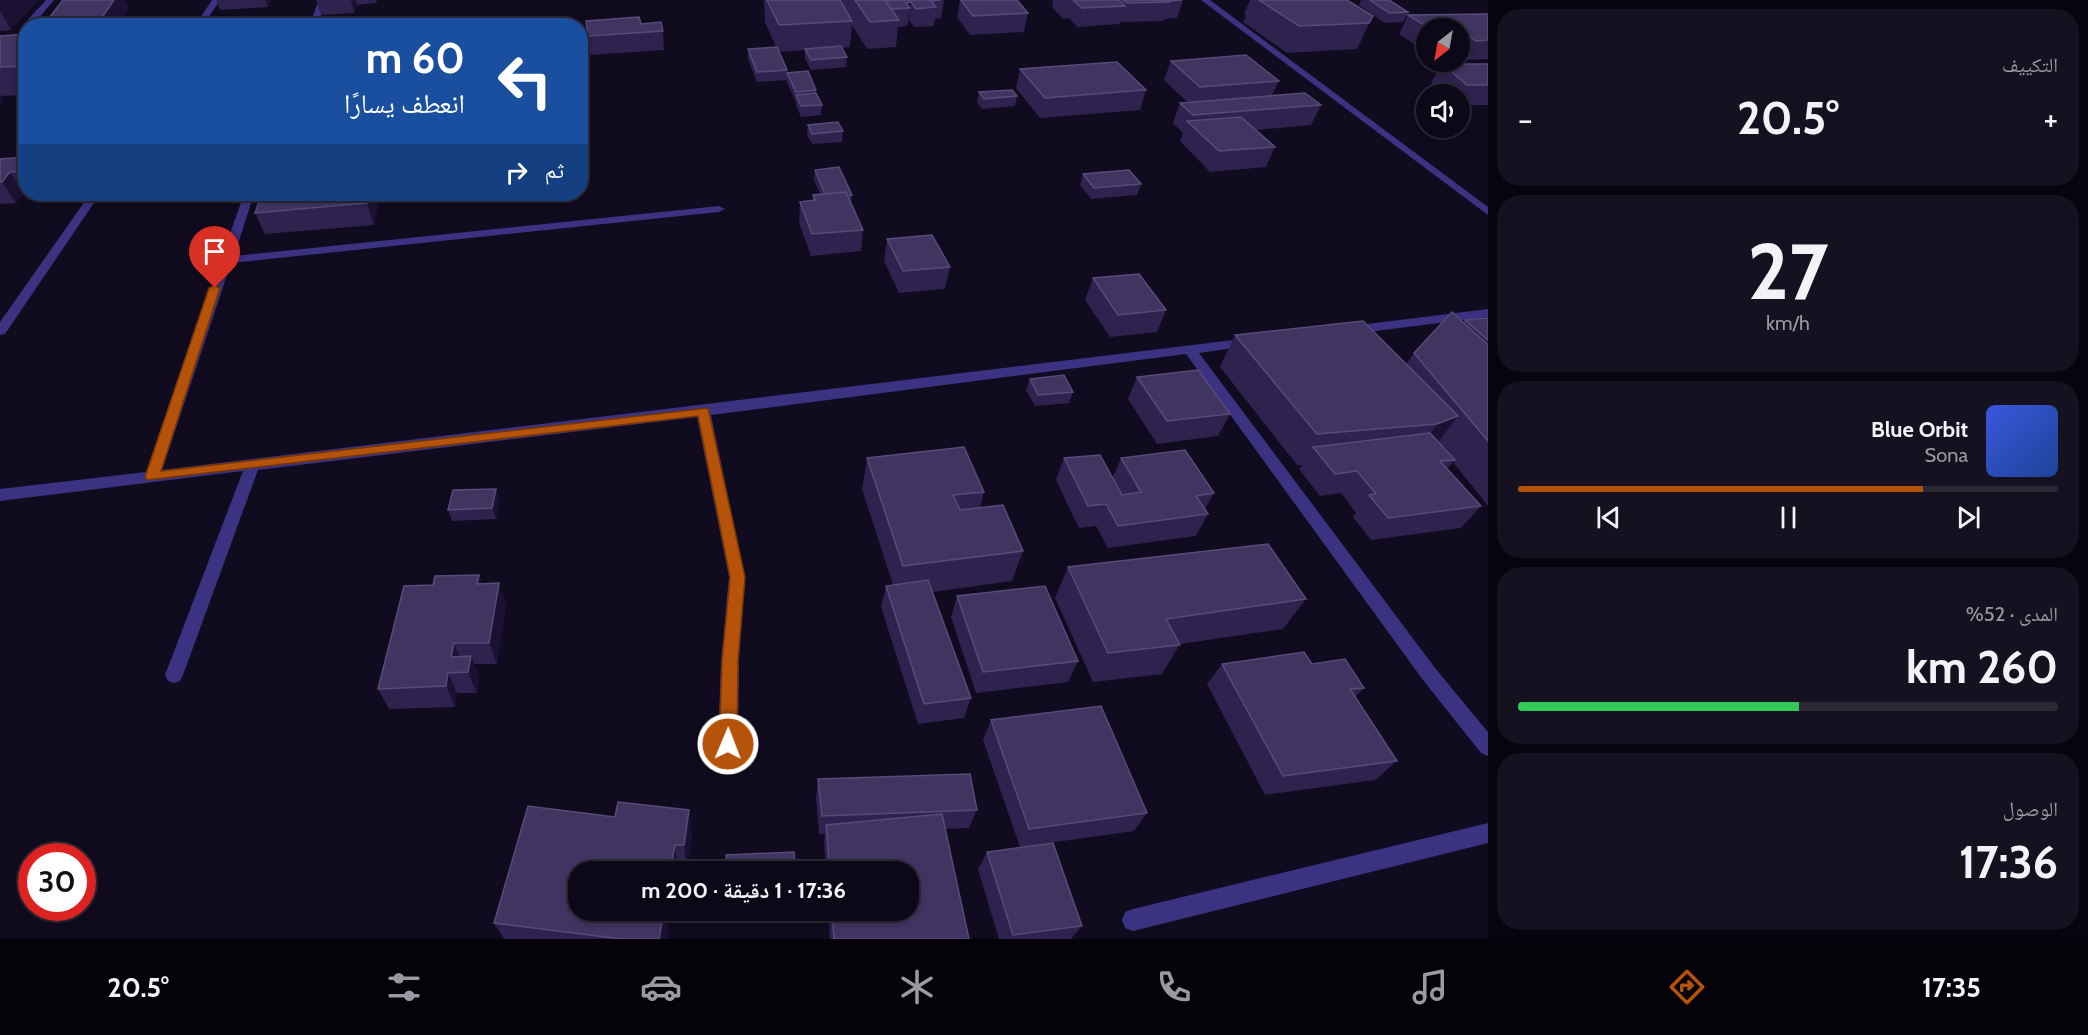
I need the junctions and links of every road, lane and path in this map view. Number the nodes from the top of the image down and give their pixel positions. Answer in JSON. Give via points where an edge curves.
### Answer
{"nodes":[{"id":1,"x":50,"y":0,"type":"edge"},
{"id":2,"x":216,"y":0,"type":"edge"},
{"id":3,"x":323,"y":0,"type":"edge"},
{"id":4,"x":1204,"y":0,"type":"edge"},
{"id":5,"x":34,"y":18,"type":"edge"},
{"id":6,"x":204,"y":18,"type":"edge"},
{"id":7,"x":315,"y":18,"type":"edge"},
{"id":8,"x":90,"y":201,"type":"edge"},
{"id":9,"x":246,"y":201,"type":"edge"},
{"id":10,"x":719,"y":209,"type":"dead end"},
{"id":11,"x":1488,"y":212,"type":"edge"},
{"id":12,"x":225,"y":260,"type":"junction"},
{"id":13,"x":1488,"y":313,"type":"edge"},
{"id":14,"x":0,"y":331,"type":"edge"},
{"id":15,"x":1339,"y":331,"type":"edge"},
{"id":16,"x":1270,"y":339,"type":"edge"},
{"id":17,"x":1189,"y":349,"type":"junction"},
{"id":18,"x":703,"y":411,"type":"junction"},
{"id":19,"x":253,"y":465,"type":"junction"},
{"id":20,"x":152,"y":477,"type":"junction"},
{"id":21,"x":0,"y":495,"type":"edge"},
{"id":22,"x":174,"y":675,"type":"dead end"},
{"id":23,"x":728,"y":744,"type":"dead end"},
{"id":24,"x":1488,"y":747,"type":"edge"},
{"id":25,"x":1488,"y":833,"type":"edge"},
{"id":26,"x":1133,"y":920,"type":"dead end"}],
"edges":[{"from":1,"to":5,"type":"street"},
{"from":2,"to":6,"type":"street"},
{"from":3,"to":7,"type":"street"},
{"from":4,"to":11,"type":"street"},
{"from":8,"to":14,"type":"street"},
{"from":9,"to":12,"type":"street"},
{"from":10,"to":12,"type":"street"},
{"from":12,"to":20,"type":"street"},
{"from":13,"to":15,"type":"street"},
{"from":16,"to":17,"type":"street"},
{"from":17,"to":18,"type":"street"},
{"from":17,"to":24,"type":"street","via":[[1429,674]]},
{"from":18,"to":19,"type":"street"},
{"from":18,"to":23,"type":"street","via":[[737,577]]},
{"from":19,"to":20,"type":"street"},
{"from":19,"to":22,"type":"street"},
{"from":20,"to":21,"type":"street"},
{"from":25,"to":26,"type":"street"}]}
